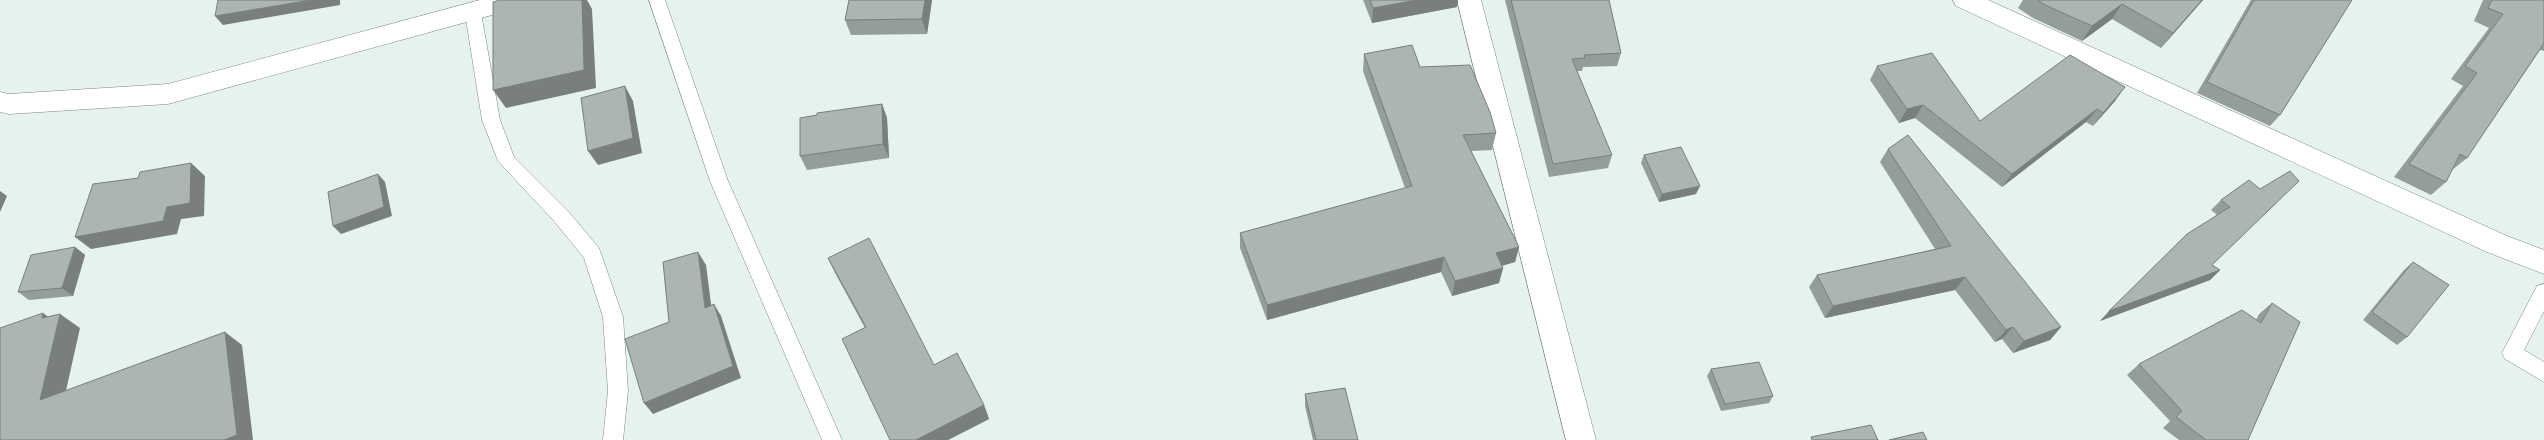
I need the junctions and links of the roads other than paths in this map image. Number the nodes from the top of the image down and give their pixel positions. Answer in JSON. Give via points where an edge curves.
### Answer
{"nodes":[{"id":1,"x":514,"y":0,"type":"edge"},
{"id":2,"x":657,"y":0,"type":"edge"},
{"id":3,"x":1469,"y":0,"type":"edge"},
{"id":4,"x":1965,"y":0,"type":"edge"},
{"id":5,"x":473,"y":12,"type":"junction"},
{"id":6,"x":0,"y":102,"type":"edge"},
{"id":7,"x":2544,"y":262,"type":"edge"},
{"id":8,"x":2544,"y":292,"type":"edge"},
{"id":9,"x":2544,"y":373,"type":"edge"},
{"id":10,"x":613,"y":440,"type":"edge"},
{"id":11,"x":832,"y":440,"type":"edge"},
{"id":12,"x":1581,"y":440,"type":"edge"}],
"edges":[{"from":1,"to":5,"type":"street"},
{"from":2,"to":11,"type":"lane","via":[[719,181]]},
{"from":3,"to":12,"type":"street"},
{"from":4,"to":7,"type":"street","via":[[2497,244]]},
{"from":5,"to":6,"type":"street","via":[[168,94]]},
{"from":5,"to":10,"type":"lane","via":[[491,120],[507,161],[561,216],[592,254],[613,317],[618,390]]},
{"from":8,"to":9,"type":"lane","via":[[2512,353]]}]}
